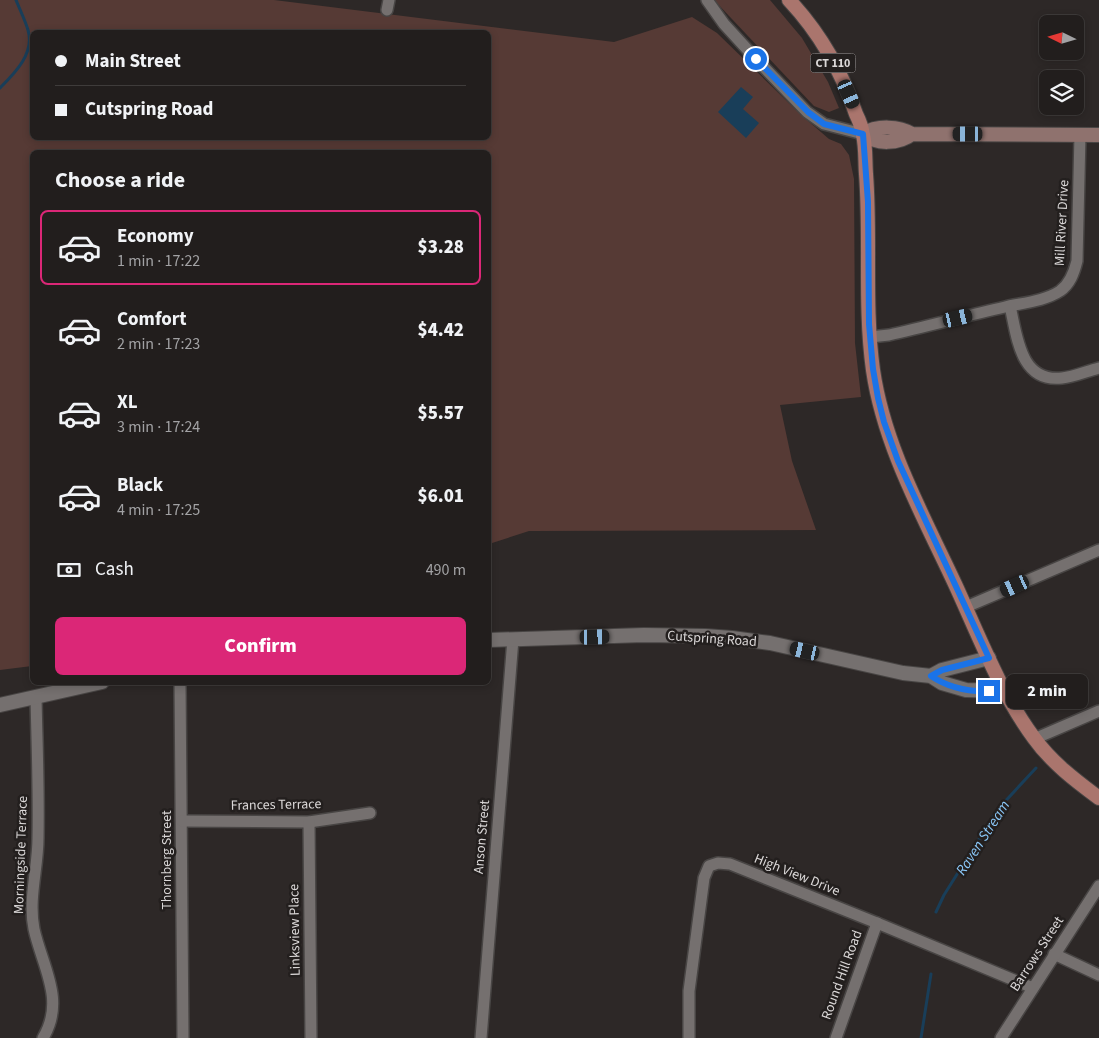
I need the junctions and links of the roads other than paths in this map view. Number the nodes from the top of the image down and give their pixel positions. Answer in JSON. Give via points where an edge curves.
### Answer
{"nodes":[{"id":1,"x":706,"y":0,"type":"edge"},
{"id":2,"x":788,"y":0,"type":"edge"},
{"id":3,"x":863,"y":134,"type":"junction"},
{"id":4,"x":1080,"y":135,"type":"junction"},
{"id":5,"x":1099,"y":135,"type":"edge"},
{"id":6,"x":1010,"y":306,"type":"junction"},
{"id":7,"x":870,"y":337,"type":"junction"},
{"id":8,"x":1099,"y":368,"type":"edge"},
{"id":9,"x":1099,"y":550,"type":"edge"},
{"id":10,"x":966,"y":607,"type":"junction"},
{"id":11,"x":513,"y":639,"type":"junction"},
{"id":12,"x":491,"y":640,"type":"edge"},
{"id":13,"x":989,"y":658,"type":"junction"},
{"id":14,"x":931,"y":676,"type":"junction"},
{"id":15,"x":90,"y":685,"type":"edge"},
{"id":16,"x":180,"y":685,"type":"edge"},
{"id":17,"x":1005,"y":691,"type":"junction"},
{"id":18,"x":36,"y":698,"type":"junction"},
{"id":19,"x":0,"y":705,"type":"edge"},
{"id":20,"x":1099,"y":711,"type":"edge"},
{"id":21,"x":1034,"y":739,"type":"junction"},
{"id":22,"x":1099,"y":798,"type":"edge"},
{"id":23,"x":370,"y":813,"type":"dead end"},
{"id":24,"x":182,"y":821,"type":"junction"},
{"id":25,"x":309,"y":822,"type":"junction"},
{"id":26,"x":1099,"y":886,"type":"edge"},
{"id":27,"x":877,"y":923,"type":"junction"},
{"id":28,"x":1054,"y":954,"type":"junction"},
{"id":29,"x":1099,"y":975,"type":"edge"},
{"id":30,"x":1033,"y":988,"type":"junction"},
{"id":31,"x":43,"y":1038,"type":"edge"},
{"id":32,"x":183,"y":1038,"type":"edge"},
{"id":33,"x":311,"y":1038,"type":"edge"},
{"id":34,"x":481,"y":1038,"type":"edge"},
{"id":35,"x":689,"y":1038,"type":"edge"},
{"id":36,"x":836,"y":1038,"type":"edge"},
{"id":37,"x":1001,"y":1038,"type":"edge"}],
"edges":[{"from":1,"to":3,"type":"street","via":[[743,45],[808,112],[824,124]]},
{"from":2,"to":3,"type":"main road","number":"CT 110","via":[[832,60]]},
{"from":3,"to":4,"type":"main road","via":[[876,128],[906,130],[912,134]]},
{"from":3,"to":7,"type":"main road","via":[[868,202]]},
{"from":4,"to":5,"type":"main road"},
{"from":4,"to":6,"type":"street","name":"Mill River Drive","via":[[1078,249],[1074,272],[1061,290],[1050,296]]},
{"from":6,"to":7,"type":"street","name":"Mill River Drive"},
{"from":6,"to":8,"type":"street","via":[[1021,352],[1037,373],[1063,378]]},
{"from":7,"to":10,"type":"main road","via":[[884,422],[898,461]]},
{"from":9,"to":10,"type":"street"},
{"from":10,"to":13,"type":"main road"},
{"from":11,"to":12,"type":"street","name":"Cutspring Road"},
{"from":11,"to":14,"type":"street","name":"Cutspring Road","via":[[644,635],[723,637],[770,643],[903,673]]},
{"from":11,"to":34,"type":"street","name":"Anson Street"},
{"from":13,"to":14,"type":"street","name":"Cutspring Road"},
{"from":13,"to":17,"type":"main road"},
{"from":14,"to":17,"type":"street","name":"Cutspring Road","via":[[966,690]]},
{"from":15,"to":18,"type":"street"},
{"from":16,"to":24,"type":"street","name":"Thornberg Street"},
{"from":17,"to":21,"type":"main road"},
{"from":18,"to":19,"type":"street"},
{"from":18,"to":31,"type":"street","name":"Morningside Terrace","via":[[38,838],[33,912],[52,1002],[51,1020]]},
{"from":20,"to":21,"type":"street"},
{"from":21,"to":22,"type":"main road","via":[[1061,768]]},
{"from":23,"to":25,"type":"street","name":"Frances Terrace"},
{"from":24,"to":25,"type":"street","name":"Frances Terrace"},
{"from":24,"to":32,"type":"street","name":"Thornberg Street"},
{"from":25,"to":33,"type":"street","name":"Linksview Place"},
{"from":26,"to":28,"type":"street","name":"Barrows Street"},
{"from":27,"to":30,"type":"street","name":"High View Drive"},
{"from":27,"to":35,"type":"street","name":"High View Drive","via":[[730,864],[709,866],[704,878],[689,991]]},
{"from":27,"to":36,"type":"street","name":"Round Hill Road"},
{"from":28,"to":29,"type":"street"},
{"from":28,"to":30,"type":"street","name":"Barrows Street"},
{"from":30,"to":37,"type":"street","name":"Barrows Street"}]}
